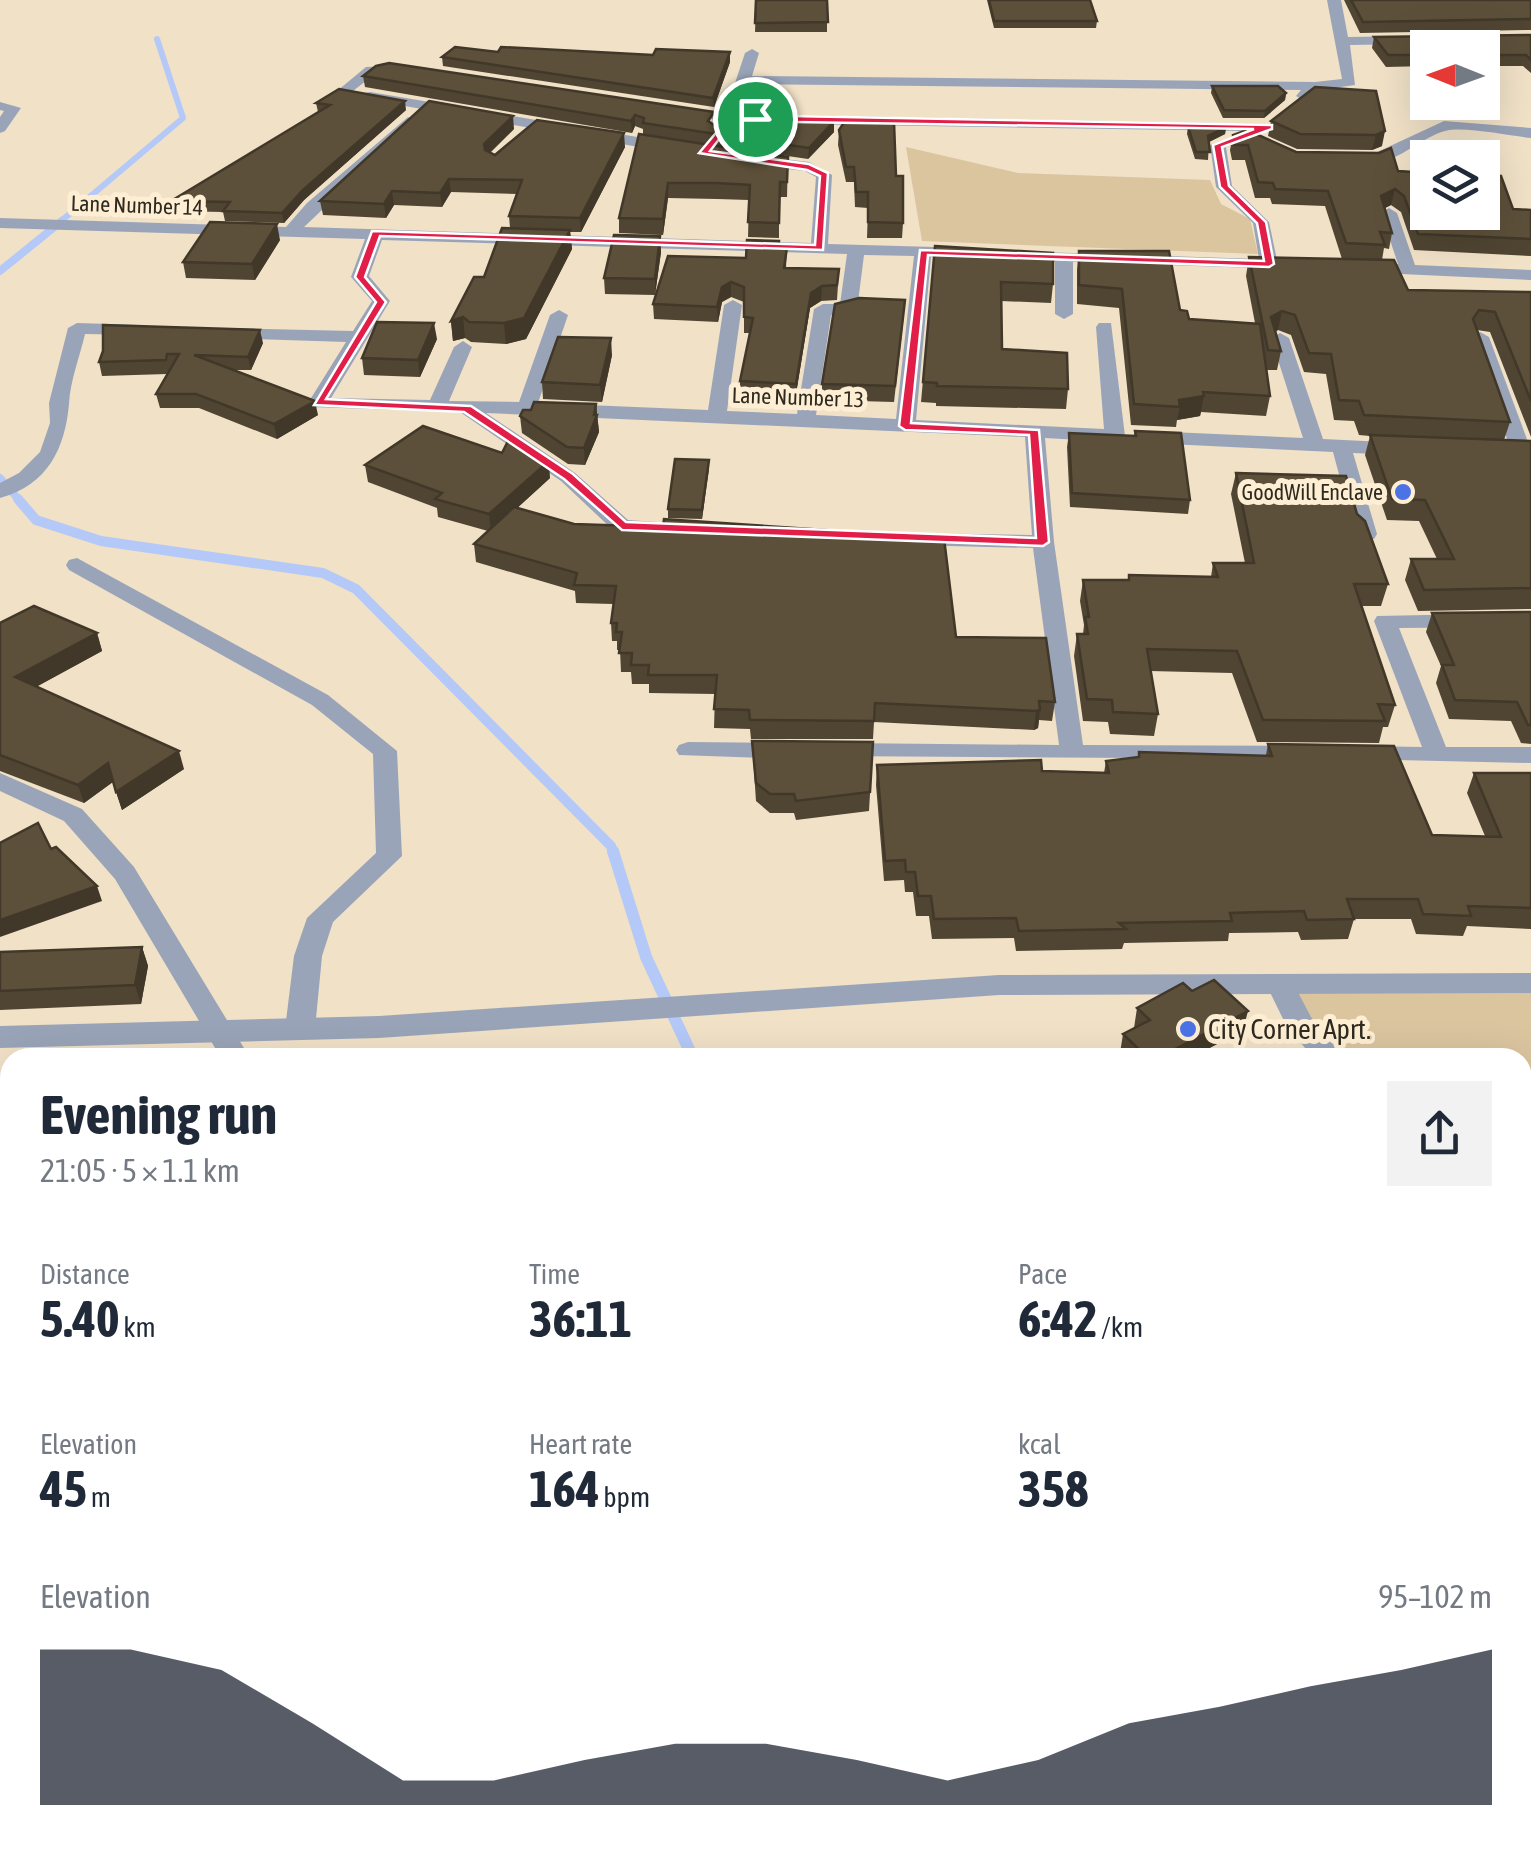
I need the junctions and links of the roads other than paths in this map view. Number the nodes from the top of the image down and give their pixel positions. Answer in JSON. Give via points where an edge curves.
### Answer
{"nodes":[{"id":1,"x":1334,"y":0,"type":"edge"},
{"id":2,"x":1410,"y":40,"type":"edge"},
{"id":3,"x":1342,"y":41,"type":"junction"},
{"id":4,"x":752,"y":52,"type":"dead end"},
{"id":5,"x":426,"y":71,"type":"edge"},
{"id":6,"x":744,"y":80,"type":"junction"},
{"id":7,"x":1315,"y":86,"type":"junction"},
{"id":8,"x":440,"y":104,"type":"junction"},
{"id":9,"x":0,"y":106,"type":"edge"},
{"id":10,"x":654,"y":106,"type":"edge"},
{"id":11,"x":1280,"y":117,"type":"junction"},
{"id":12,"x":731,"y":118,"type":"junction"},
{"id":13,"x":0,"y":128,"type":"edge"},
{"id":14,"x":1531,"y":134,"type":"edge"},
{"id":15,"x":713,"y":142,"type":"edge"},
{"id":16,"x":688,"y":150,"type":"edge"},
{"id":17,"x":734,"y":157,"type":"edge"},
{"id":18,"x":1343,"y":159,"type":"edge"},
{"id":19,"x":1389,"y":213,"type":"edge"},
{"id":20,"x":1,"y":224,"type":"edge"},
{"id":21,"x":290,"y":233,"type":"junction"},
{"id":22,"x":376,"y":233,"type":"junction"},
{"id":23,"x":820,"y":248,"type":"junction"},
{"id":24,"x":856,"y":249,"type":"junction"},
{"id":25,"x":924,"y":252,"type":"junction"},
{"id":26,"x":1064,"y":257,"type":"junction"},
{"id":27,"x":1269,"y":264,"type":"junction"},
{"id":28,"x":1309,"y":266,"type":"edge"},
{"id":29,"x":1349,"y":268,"type":"edge"},
{"id":30,"x":1408,"y":270,"type":"junction"},
{"id":31,"x":1531,"y":275,"type":"edge"},
{"id":32,"x":733,"y":304,"type":"edge"},
{"id":33,"x":1064,"y":314,"type":"dead end"},
{"id":34,"x":559,"y":316,"type":"dead end"},
{"id":35,"x":1106,"y":328,"type":"dead end"},
{"id":36,"x":158,"y":330,"type":"edge"},
{"id":37,"x":198,"y":332,"type":"edge"},
{"id":38,"x":357,"y":337,"type":"junction"},
{"id":39,"x":1480,"y":337,"type":"edge"},
{"id":40,"x":1280,"y":338,"type":"edge"},
{"id":41,"x":464,"y":346,"type":"edge"},
{"id":42,"x":437,"y":408,"type":"junction"},
{"id":43,"x":467,"y":408,"type":"junction"},
{"id":44,"x":526,"y":410,"type":"junction"},
{"id":45,"x":716,"y":419,"type":"junction"},
{"id":46,"x":805,"y":422,"type":"junction"},
{"id":47,"x":905,"y":426,"type":"junction"},
{"id":48,"x":1035,"y":432,"type":"junction"},
{"id":49,"x":1115,"y":436,"type":"junction"},
{"id":50,"x":1316,"y":445,"type":"junction"},
{"id":51,"x":1341,"y":446,"type":"junction"},
{"id":52,"x":1431,"y":450,"type":"edge"},
{"id":53,"x":1519,"y":453,"type":"edge"},
{"id":54,"x":0,"y":492,"type":"edge"},
{"id":55,"x":678,"y":529,"type":"edge"},
{"id":56,"x":1366,"y":534,"type":"edge"},
{"id":57,"x":884,"y":538,"type":"edge"},
{"id":58,"x":1043,"y":542,"type":"junction"},
{"id":59,"x":77,"y":565,"type":"dead end"},
{"id":60,"x":1531,"y":620,"type":"edge"},
{"id":61,"x":688,"y":750,"type":"dead end"},
{"id":62,"x":1072,"y":752,"type":"junction"},
{"id":63,"x":1437,"y":754,"type":"junction"},
{"id":64,"x":1531,"y":755,"type":"edge"},
{"id":65,"x":0,"y":781,"type":"edge"},
{"id":66,"x":1531,"y":983,"type":"edge"},
{"id":67,"x":1280,"y":984,"type":"junction"},
{"id":68,"x":300,"y":1029,"type":"junction"},
{"id":69,"x":220,"y":1031,"type":"junction"},
{"id":70,"x":0,"y":1037,"type":"edge"},
{"id":71,"x":230,"y":1048,"type":"edge"},
{"id":72,"x":1321,"y":1048,"type":"edge"}],
"edges":[{"from":1,"to":3,"type":"street"},
{"from":2,"to":3,"type":"street"},
{"from":3,"to":7,"type":"street","via":[[1350,82]]},
{"from":4,"to":6,"type":"street"},
{"from":5,"to":8,"type":"street","via":[[371,70],[344,92]]},
{"from":6,"to":7,"type":"street"},
{"from":6,"to":12,"type":"street"},
{"from":7,"to":11,"type":"street"},
{"from":8,"to":16,"type":"street","via":[[527,130]]},
{"from":8,"to":21,"type":"street","via":[[313,206]]},
{"from":9,"to":13,"type":"street","via":[[14,108]]},
{"from":10,"to":12,"type":"street"},
{"from":11,"to":12,"type":"street"},
{"from":11,"to":27,"type":"street","via":[[1254,140],[1218,145],[1224,187],[1262,222]]},
{"from":12,"to":15,"type":"street"},
{"from":14,"to":18,"type":"street","via":[[1444,126],[1376,159]]},
{"from":17,"to":23,"type":"street","via":[[824,175]]},
{"from":19,"to":30,"type":"street"},
{"from":20,"to":21,"type":"street","name":"Lane Number 14"},
{"from":21,"to":22,"type":"street","name":"Lane Number 14"},
{"from":22,"to":23,"type":"street","name":"Lane Number 14"},
{"from":22,"to":38,"type":"street","via":[[360,277],[381,302]]},
{"from":23,"to":24,"type":"street","name":"Lane Number 14"},
{"from":24,"to":25,"type":"street","name":"Lane Number 14"},
{"from":24,"to":46,"type":"street","via":[[848,310],[824,309]]},
{"from":25,"to":26,"type":"street","name":"Lane Number 14"},
{"from":25,"to":47,"type":"street"},
{"from":26,"to":27,"type":"street","name":"Lane Number 14"},
{"from":26,"to":33,"type":"street"},
{"from":27,"to":28,"type":"street","name":"Lane Number 14"},
{"from":29,"to":30,"type":"street"},
{"from":30,"to":31,"type":"street"},
{"from":32,"to":45,"type":"street"},
{"from":34,"to":44,"type":"street"},
{"from":35,"to":49,"type":"street"},
{"from":36,"to":54,"type":"street","via":[[78,328],[49,454]]},
{"from":37,"to":38,"type":"street"},
{"from":38,"to":42,"type":"street","name":"Lane Number 13","via":[[318,402]]},
{"from":39,"to":53,"type":"street"},
{"from":40,"to":50,"type":"street"},
{"from":41,"to":42,"type":"street"},
{"from":42,"to":43,"type":"street","name":"Lane Number 13"},
{"from":43,"to":44,"type":"street","name":"Lane Number 13"},
{"from":43,"to":55,"type":"street","via":[[568,477],[622,526]]},
{"from":44,"to":45,"type":"street","name":"Lane Number 13"},
{"from":45,"to":46,"type":"street","name":"Lane Number 13"},
{"from":46,"to":47,"type":"street","name":"Lane Number 13"},
{"from":47,"to":48,"type":"street","name":"Lane Number 13"},
{"from":48,"to":49,"type":"street","name":"Lane Number 13"},
{"from":48,"to":58,"type":"street"},
{"from":49,"to":50,"type":"street","name":"Lane Number 13"},
{"from":50,"to":51,"type":"street","name":"Lane Number 13"},
{"from":51,"to":52,"type":"street","name":"Lane Number 13"},
{"from":51,"to":56,"type":"street"},
{"from":57,"to":58,"type":"street"},
{"from":58,"to":62,"type":"street"},
{"from":59,"to":68,"type":"street","via":[[320,700],[385,752],[389,856],[321,918],[308,956]]},
{"from":60,"to":63,"type":"street","via":[[1385,621]]},
{"from":61,"to":62,"type":"street"},
{"from":62,"to":63,"type":"street"},
{"from":63,"to":64,"type":"street"},
{"from":65,"to":69,"type":"street","via":[[73,816],[125,873]]},
{"from":66,"to":67,"type":"street"},
{"from":67,"to":68,"type":"street","via":[[999,985]]},
{"from":67,"to":72,"type":"street","via":[[1291,1014]]},
{"from":68,"to":69,"type":"street"},
{"from":69,"to":70,"type":"street"},
{"from":69,"to":71,"type":"street"}]}
